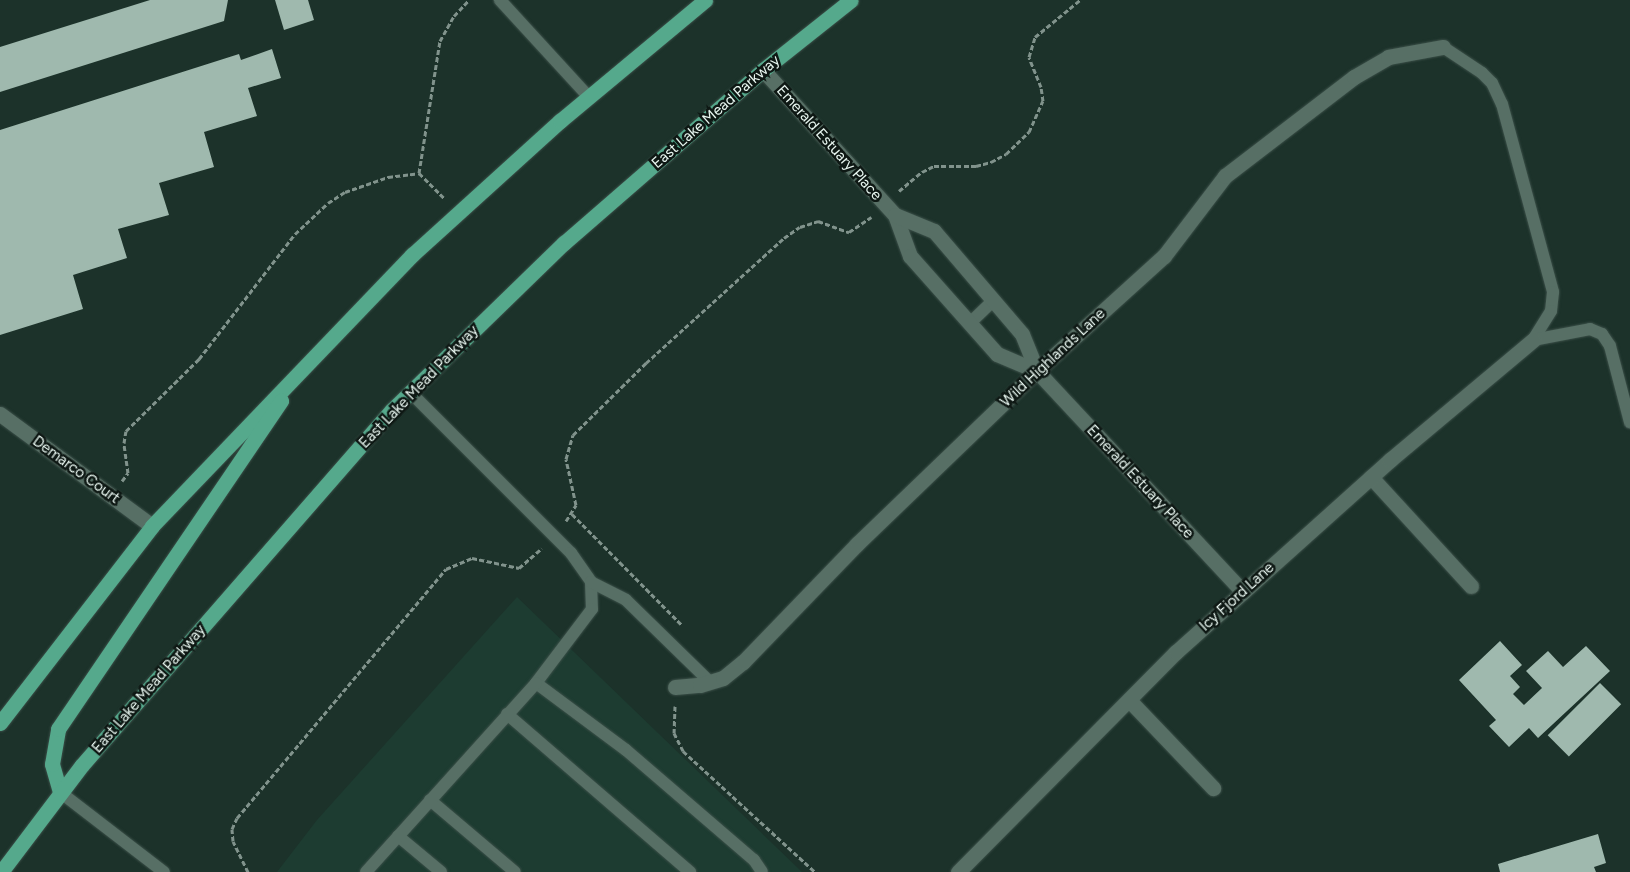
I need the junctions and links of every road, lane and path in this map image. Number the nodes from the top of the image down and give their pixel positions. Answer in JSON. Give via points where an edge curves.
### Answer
{"nodes":[{"id":1,"x":469,"y":0,"type":"edge"},
{"id":2,"x":500,"y":0,"type":"edge"},
{"id":3,"x":705,"y":0,"type":"edge"},
{"id":4,"x":851,"y":0,"type":"edge"},
{"id":5,"x":1080,"y":0,"type":"edge"},
{"id":6,"x":1443,"y":47,"type":"joint"},
{"id":7,"x":763,"y":70,"type":"junction"},
{"id":8,"x":589,"y":97,"type":"junction"},
{"id":9,"x":419,"y":173,"type":"junction"},
{"id":10,"x":902,"y":189,"type":"dead end"},
{"id":11,"x":458,"y":213,"type":"junction"},
{"id":12,"x":895,"y":215,"type":"junction"},
{"id":13,"x":993,"y":300,"type":"junction"},
{"id":14,"x":970,"y":323,"type":"junction"},
{"id":15,"x":1533,"y":340,"type":"junction"},
{"id":16,"x":305,"y":365,"type":"junction"},
{"id":17,"x":1037,"y":371,"type":"junction"},
{"id":18,"x":410,"y":392,"type":"junction"},
{"id":19,"x":0,"y":414,"type":"edge"},
{"id":20,"x":1630,"y":422,"type":"edge"},
{"id":21,"x":1371,"y":477,"type":"junction"},
{"id":22,"x":111,"y":495,"type":"junction"},
{"id":23,"x":572,"y":514,"type":"dead end"},
{"id":24,"x":152,"y":526,"type":"junction"},
{"id":25,"x":591,"y":582,"type":"junction"},
{"id":26,"x":1470,"y":586,"type":"dead end"},
{"id":27,"x":1243,"y":592,"type":"junction"},
{"id":28,"x":688,"y":631,"type":"dead end"},
{"id":29,"x":710,"y":682,"type":"junction"},
{"id":30,"x":536,"y":683,"type":"junction"},
{"id":31,"x":675,"y":687,"type":"joint"},
{"id":32,"x":1129,"y":700,"type":"junction"},
{"id":33,"x":507,"y":714,"type":"junction"},
{"id":34,"x":0,"y":723,"type":"edge"},
{"id":35,"x":1213,"y":788,"type":"dead end"},
{"id":36,"x":60,"y":792,"type":"junction"},
{"id":37,"x":430,"y":800,"type":"junction"},
{"id":38,"x":398,"y":836,"type":"junction"},
{"id":39,"x":1,"y":872,"type":"edge"},
{"id":40,"x":164,"y":872,"type":"edge"},
{"id":41,"x":366,"y":872,"type":"edge"},
{"id":42,"x":440,"y":872,"type":"edge"},
{"id":43,"x":516,"y":872,"type":"edge"},
{"id":44,"x":690,"y":872,"type":"edge"},
{"id":45,"x":762,"y":872,"type":"edge"},
{"id":46,"x":815,"y":872,"type":"edge"},
{"id":47,"x":958,"y":872,"type":"edge"}],
"edges":[{"from":1,"to":9,"type":"path","via":[[454,16],[440,41]]},
{"from":2,"to":8,"type":"lane"},
{"from":3,"to":8,"type":"main road"},
{"from":4,"to":7,"type":"main road","name":"East Lake Mead Parkway"},
{"from":5,"to":10,"type":"path","via":[[1045,28],[1032,44],[1029,57],[1043,101],[1029,132],[1006,154],[991,162],[976,166],[934,166]]},
{"from":6,"to":15,"type":"lane","via":[[1482,73],[1492,83],[1502,104],[1553,292],[1551,311]]},
{"from":6,"to":17,"type":"street","name":"Wild Highlands Lane","via":[[1388,57],[1318,102],[1233,169],[1207,196],[1164,256]]},
{"from":7,"to":12,"type":"street","name":"Emerald Estuary Place"},
{"from":7,"to":18,"type":"main road","name":"East Lake Mead Parkway","via":[[564,243]]},
{"from":8,"to":11,"type":"main road"},
{"from":9,"to":11,"type":"path"},
{"from":9,"to":22,"type":"path","via":[[388,177],[344,192],[295,234],[198,359],[126,431],[124,443],[128,473]]},
{"from":11,"to":16,"type":"main road","via":[[412,254]]},
{"from":12,"to":13,"type":"street","name":"Emerald Estuary Place","via":[[934,231]]},
{"from":12,"to":14,"type":"street","name":"Emerald Estuary Place","via":[[910,256]]},
{"from":13,"to":14,"type":"lane"},
{"from":13,"to":17,"type":"street","name":"Emerald Estuary Place","via":[[1022,334]]},
{"from":14,"to":17,"type":"street","name":"Emerald Estuary Place","via":[[997,354]]},
{"from":15,"to":20,"type":"lane","via":[[1590,330],[1602,334],[1610,346]]},
{"from":15,"to":21,"type":"street","name":"Icy Fjord Lane"},
{"from":16,"to":24,"type":"main road"},
{"from":16,"to":36,"type":"main road","via":[[58,729],[52,764]]},
{"from":17,"to":27,"type":"street","name":"Emerald Estuary Place"},
{"from":17,"to":29,"type":"street","name":"Wild Highlands Lane","via":[[858,544],[742,662],[723,678]]},
{"from":18,"to":25,"type":"lane","via":[[571,553]]},
{"from":18,"to":36,"type":"main road","name":"East Lake Mead Parkway"},
{"from":19,"to":22,"type":"street","name":"Demarco Court"},
{"from":21,"to":26,"type":"street"},
{"from":21,"to":27,"type":"street","name":"Icy Fjord Lane"},
{"from":22,"to":24,"type":"street","name":"Demarco Court"},
{"from":23,"to":28,"type":"path"},
{"from":24,"to":34,"type":"main road"},
{"from":25,"to":29,"type":"lane","via":[[626,600]]},
{"from":25,"to":30,"type":"lane","via":[[592,609]]},
{"from":27,"to":32,"type":"street","name":"Icy Fjord Lane"},
{"from":29,"to":31,"type":"street","name":"Wild Highlands Lane"},
{"from":30,"to":33,"type":"lane"},
{"from":30,"to":45,"type":"lane","via":[[626,750],[754,860]]},
{"from":31,"to":46,"type":"path","via":[[674,733],[683,751]]},
{"from":32,"to":35,"type":"street"},
{"from":32,"to":47,"type":"street","name":"Icy Fjord Lane"},
{"from":33,"to":37,"type":"lane"},
{"from":33,"to":44,"type":"lane"},
{"from":36,"to":39,"type":"main road","name":"East Lake Mead Parkway"},
{"from":36,"to":40,"type":"lane"},
{"from":37,"to":38,"type":"lane"},
{"from":37,"to":43,"type":"lane"},
{"from":38,"to":41,"type":"lane"},
{"from":38,"to":42,"type":"lane"}]}
